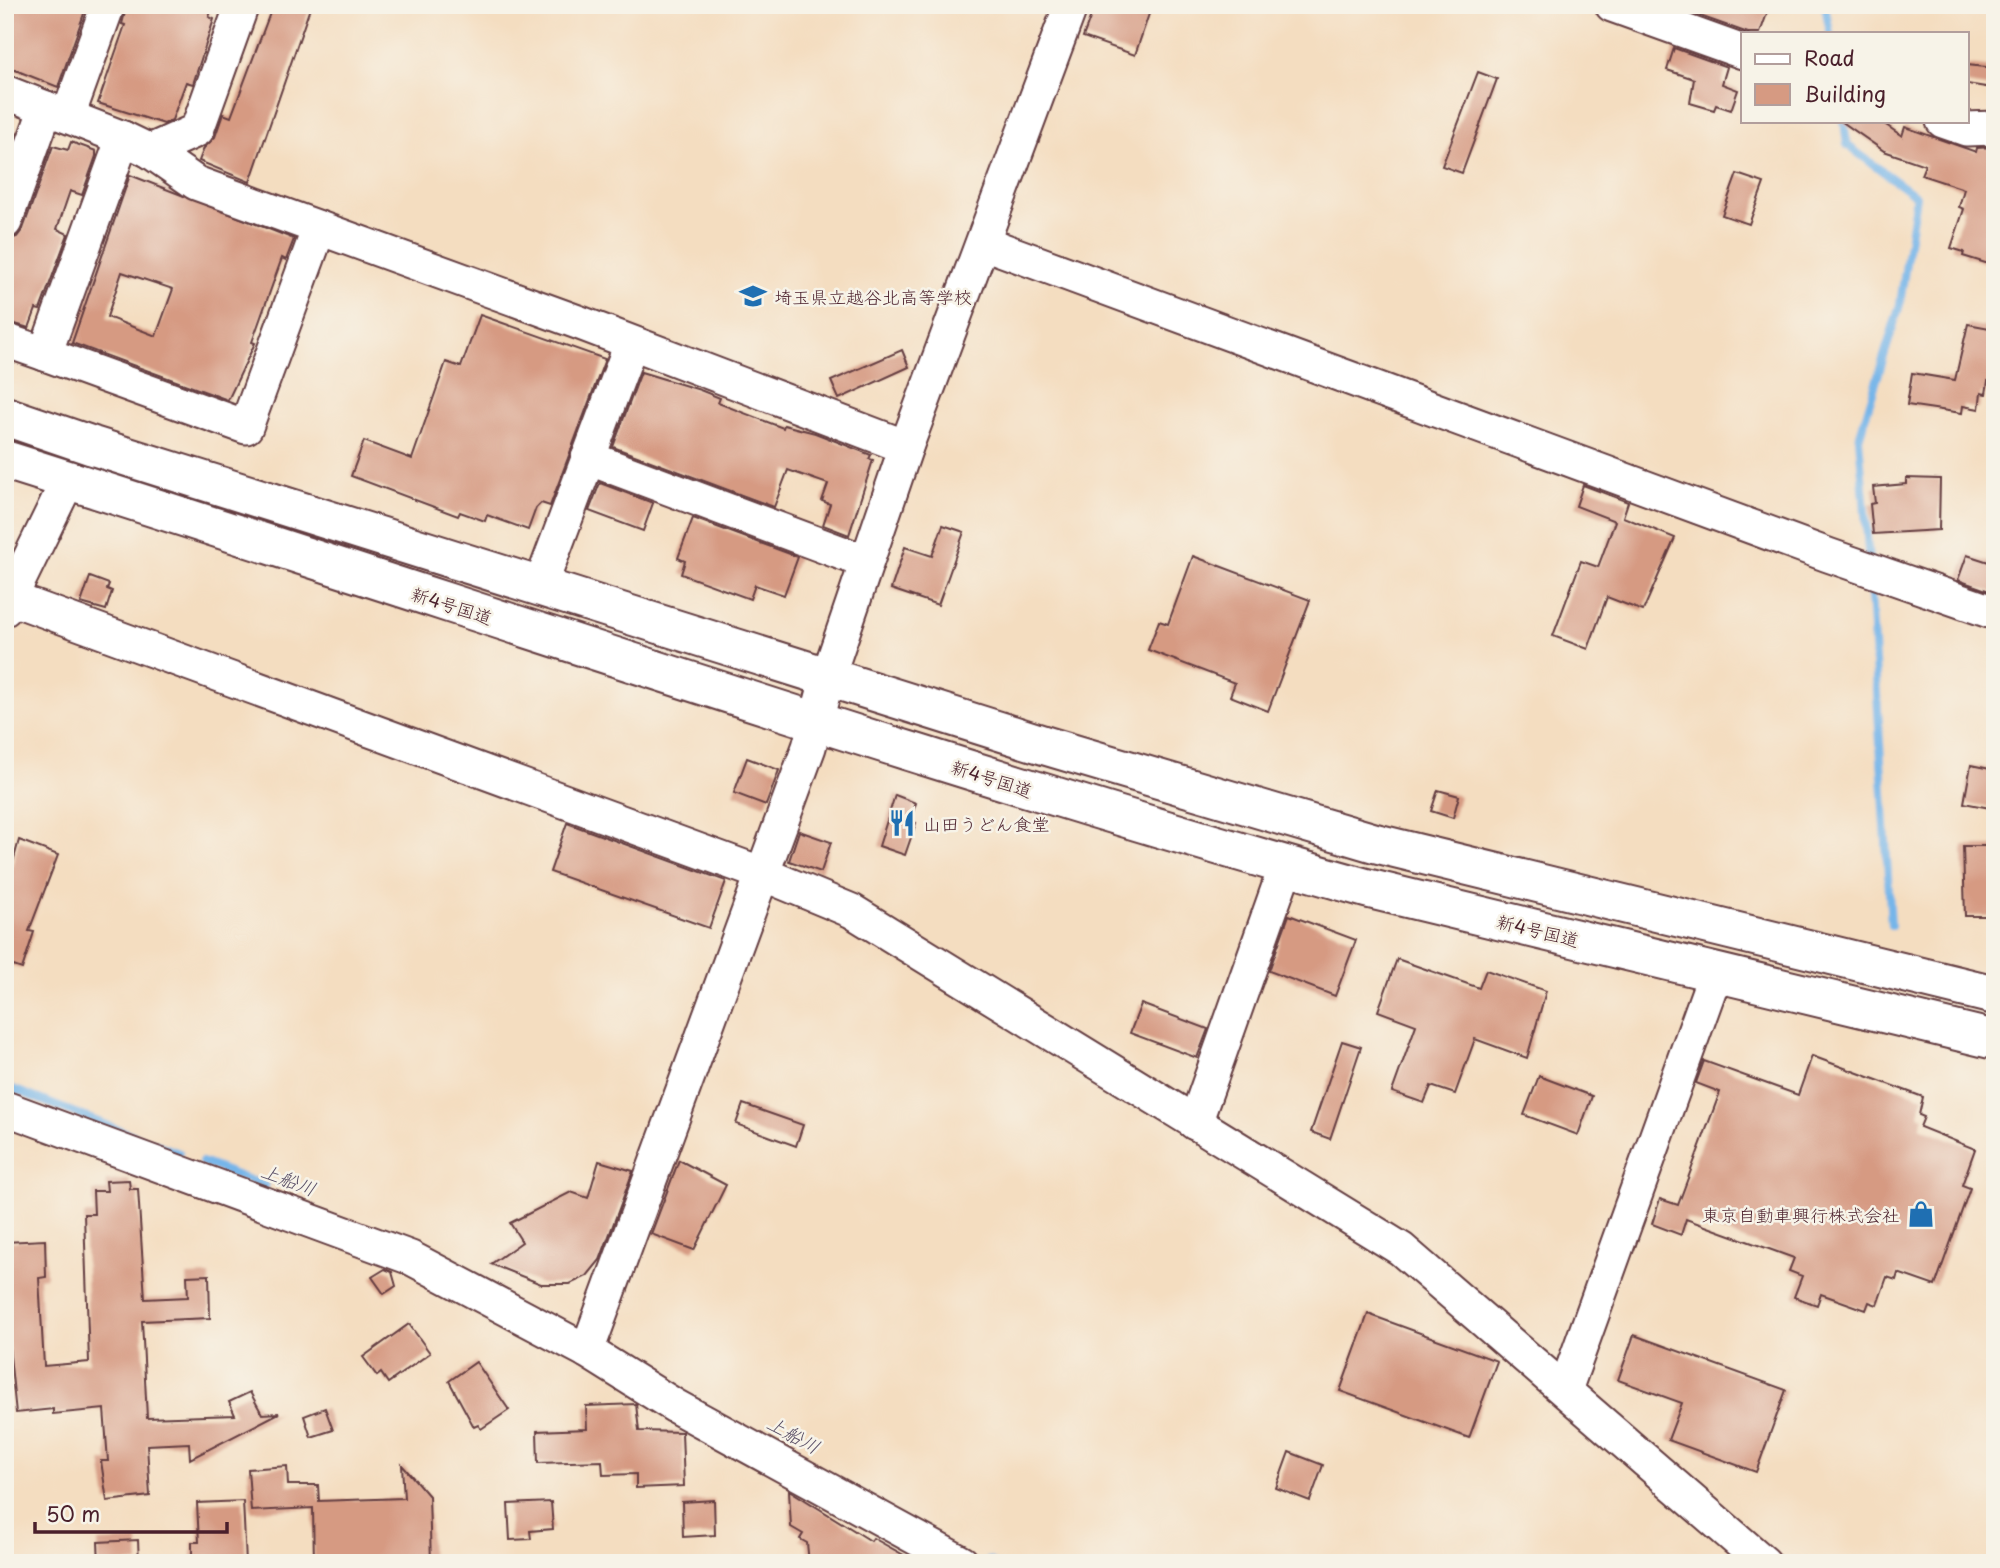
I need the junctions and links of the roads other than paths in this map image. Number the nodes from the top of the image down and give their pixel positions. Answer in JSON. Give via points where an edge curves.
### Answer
{"nodes":[{"id":1,"x":108,"y":5,"type":"edge"},
{"id":2,"x":243,"y":5,"type":"edge"},
{"id":3,"x":1071,"y":5,"type":"edge"},
{"id":4,"x":1612,"y":5,"type":"edge"},
{"id":5,"x":1741,"y":51,"type":"edge"},
{"id":6,"x":5,"y":92,"type":"edge"},
{"id":7,"x":57,"y":112,"type":"junction"},
{"id":8,"x":1946,"y":122,"type":"edge"},
{"id":9,"x":1995,"y":128,"type":"edge"},
{"id":10,"x":136,"y":145,"type":"junction"},
{"id":11,"x":5,"y":222,"type":"edge"},
{"id":12,"x":319,"y":228,"type":"junction"},
{"id":13,"x":984,"y":243,"type":"junction"},
{"id":14,"x":5,"y":340,"type":"edge"},
{"id":15,"x":631,"y":344,"type":"junction"},
{"id":16,"x":45,"y":354,"type":"junction"},
{"id":17,"x":5,"y":416,"type":"edge"},
{"id":18,"x":906,"y":447,"type":"junction"},
{"id":19,"x":587,"y":458,"type":"junction"},
{"id":20,"x":5,"y":460,"type":"edge"},
{"id":21,"x":68,"y":480,"type":"junction"},
{"id":22,"x":866,"y":562,"type":"junction"},
{"id":23,"x":540,"y":587,"type":"junction"},
{"id":24,"x":7,"y":604,"type":"edge"},
{"id":25,"x":1995,"y":613,"type":"edge"},
{"id":26,"x":828,"y":677,"type":"junction"},
{"id":27,"x":816,"y":722,"type":"junction"},
{"id":28,"x":1286,"y":866,"type":"junction"},
{"id":29,"x":763,"y":874,"type":"junction"},
{"id":30,"x":1714,"y":974,"type":"junction"},
{"id":31,"x":1995,"y":995,"type":"edge"},
{"id":32,"x":1995,"y":1041,"type":"edge"},
{"id":33,"x":5,"y":1108,"type":"edge"},
{"id":34,"x":1195,"y":1124,"type":"junction"},
{"id":35,"x":591,"y":1338,"type":"junction"},
{"id":36,"x":1565,"y":1390,"type":"junction"},
{"id":37,"x":962,"y":1563,"type":"edge"},
{"id":38,"x":1765,"y":1563,"type":"edge"}],
"edges":[{"from":1,"to":7,"type":"street"},
{"from":2,"to":10,"type":"street","via":[[197,130]]},
{"from":3,"to":13,"type":"street"},
{"from":4,"to":5,"type":"street"},
{"from":6,"to":7,"type":"street"},
{"from":7,"to":10,"type":"street"},
{"from":7,"to":11,"type":"street"},
{"from":8,"to":9,"type":"street","via":[[1966,129]]},
{"from":10,"to":12,"type":"street","via":[[196,183]]},
{"from":10,"to":16,"type":"street"},
{"from":12,"to":15,"type":"street"},
{"from":12,"to":16,"type":"street","via":[[246,427]]},
{"from":13,"to":18,"type":"street"},
{"from":13,"to":25,"type":"street"},
{"from":14,"to":16,"type":"street"},
{"from":15,"to":18,"type":"street"},
{"from":15,"to":19,"type":"street"},
{"from":17,"to":23,"type":"highway"},
{"from":18,"to":22,"type":"street"},
{"from":19,"to":22,"type":"street"},
{"from":19,"to":23,"type":"street"},
{"from":20,"to":21,"type":"highway","name":"新4号国道"},
{"from":21,"to":24,"type":"street"},
{"from":21,"to":27,"type":"highway","name":"新4号国道"},
{"from":22,"to":26,"type":"street"},
{"from":23,"to":26,"type":"highway"},
{"from":24,"to":29,"type":"street"},
{"from":26,"to":27,"type":"street"},
{"from":26,"to":31,"type":"highway","via":[[1375,843]]},
{"from":27,"to":28,"type":"highway","name":"新4号国道"},
{"from":27,"to":29,"type":"street"},
{"from":28,"to":30,"type":"highway","name":"新4号国道"},
{"from":28,"to":34,"type":"street"},
{"from":29,"to":34,"type":"street","via":[[852,911]]},
{"from":29,"to":35,"type":"street"},
{"from":30,"to":32,"type":"highway","name":"新4号国道"},
{"from":30,"to":36,"type":"street"},
{"from":33,"to":35,"type":"street","via":[[411,1258]]},
{"from":34,"to":36,"type":"street","via":[[1401,1249]]},
{"from":35,"to":37,"type":"street","via":[[675,1406]]},
{"from":36,"to":38,"type":"street"}]}
